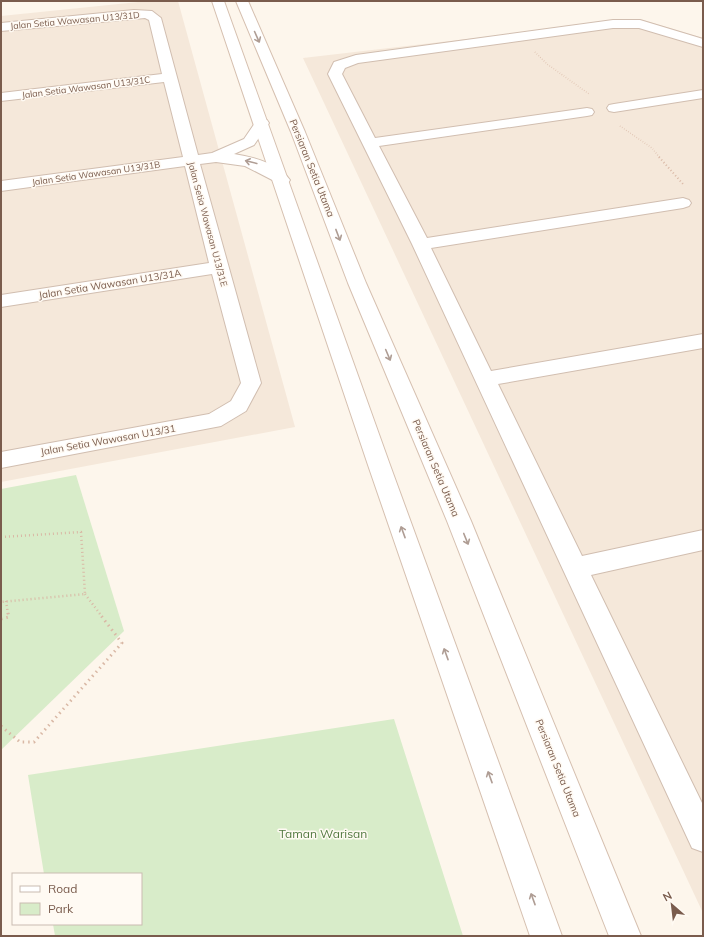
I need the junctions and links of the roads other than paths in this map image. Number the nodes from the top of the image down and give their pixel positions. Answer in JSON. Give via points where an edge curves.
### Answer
{"nodes":[{"id":1,"x":218,"y":1,"type":"edge"},
{"id":2,"x":242,"y":1,"type":"edge"},
{"id":3,"x":148,"y":14,"type":"joint"},
{"id":4,"x":1,"y":27,"type":"edge"},
{"id":5,"x":703,"y":43,"type":"edge"},
{"id":6,"x":170,"y":77,"type":"junction"},
{"id":7,"x":703,"y":94,"type":"edge"},
{"id":8,"x":1,"y":97,"type":"edge"},
{"id":9,"x":614,"y":108,"type":"dead end"},
{"id":10,"x":587,"y":112,"type":"dead end"},
{"id":11,"x":262,"y":123,"type":"junction"},
{"id":12,"x":368,"y":143,"type":"junction"},
{"id":13,"x":215,"y":157,"type":"junction"},
{"id":14,"x":191,"y":160,"type":"junction"},
{"id":15,"x":282,"y":180,"type":"junction"},
{"id":16,"x":1,"y":186,"type":"edge"},
{"id":17,"x":683,"y":204,"type":"dead end"},
{"id":18,"x":421,"y":244,"type":"junction"},
{"id":19,"x":219,"y":267,"type":"junction"},
{"id":20,"x":1,"y":301,"type":"edge"},
{"id":21,"x":703,"y":341,"type":"edge"},
{"id":22,"x":485,"y":380,"type":"junction"},
{"id":23,"x":214,"y":421,"type":"joint"},
{"id":24,"x":1,"y":460,"type":"edge"},
{"id":25,"x":703,"y":540,"type":"edge"},
{"id":26,"x":575,"y":568,"type":"junction"},
{"id":27,"x":703,"y":836,"type":"edge"},
{"id":28,"x":546,"y":936,"type":"edge"},
{"id":29,"x":625,"y":936,"type":"edge"}],
"edges":[{"from":1,"to":11,"type":"street"},
{"from":2,"to":29,"type":"street","name":"Persiaran Setia Utama","one_way":true,"via":[[298,132],[357,283],[459,522]]},
{"from":3,"to":4,"type":"street","name":"Jalan Setia Wawasan U13/31D"},
{"from":3,"to":6,"type":"street","name":"Jalan Setia Wawasan U13/31E","via":[[155,18]]},
{"from":5,"to":12,"type":"street","via":[[660,29],[628,23],[346,62],[339,65],[335,74]]},
{"from":6,"to":8,"type":"street","name":"Jalan Setia Wawasan U13/31C"},
{"from":6,"to":14,"type":"street","name":"Jalan Setia Wawasan U13/31E"},
{"from":7,"to":9,"type":"street"},
{"from":10,"to":12,"type":"street"},
{"from":11,"to":13,"type":"street","via":[[249,142]]},
{"from":11,"to":15,"type":"street"},
{"from":12,"to":18,"type":"street"},
{"from":13,"to":14,"type":"street","name":"Jalan Setia Wawasan U13/31B"},
{"from":15,"to":13,"type":"street","one_way":true,"via":[[257,163]]},
{"from":14,"to":16,"type":"street","name":"Jalan Setia Wawasan U13/31B"},
{"from":14,"to":19,"type":"street","name":"Jalan Setia Wawasan U13/31E"},
{"from":28,"to":15,"type":"street","one_way":true,"via":[[379,465]]},
{"from":17,"to":18,"type":"street"},
{"from":18,"to":22,"type":"street"},
{"from":19,"to":20,"type":"street","name":"Jalan Setia Wawasan U13/31A"},
{"from":19,"to":23,"type":"street","name":"Jalan Setia Wawasan U13/31E","via":[[251,383],[240,406]]},
{"from":21,"to":22,"type":"street"},
{"from":22,"to":26,"type":"street"},
{"from":23,"to":24,"type":"street","name":"Jalan Setia Wawasan U13/31"},
{"from":25,"to":26,"type":"street"},
{"from":26,"to":27,"type":"street"}]}
